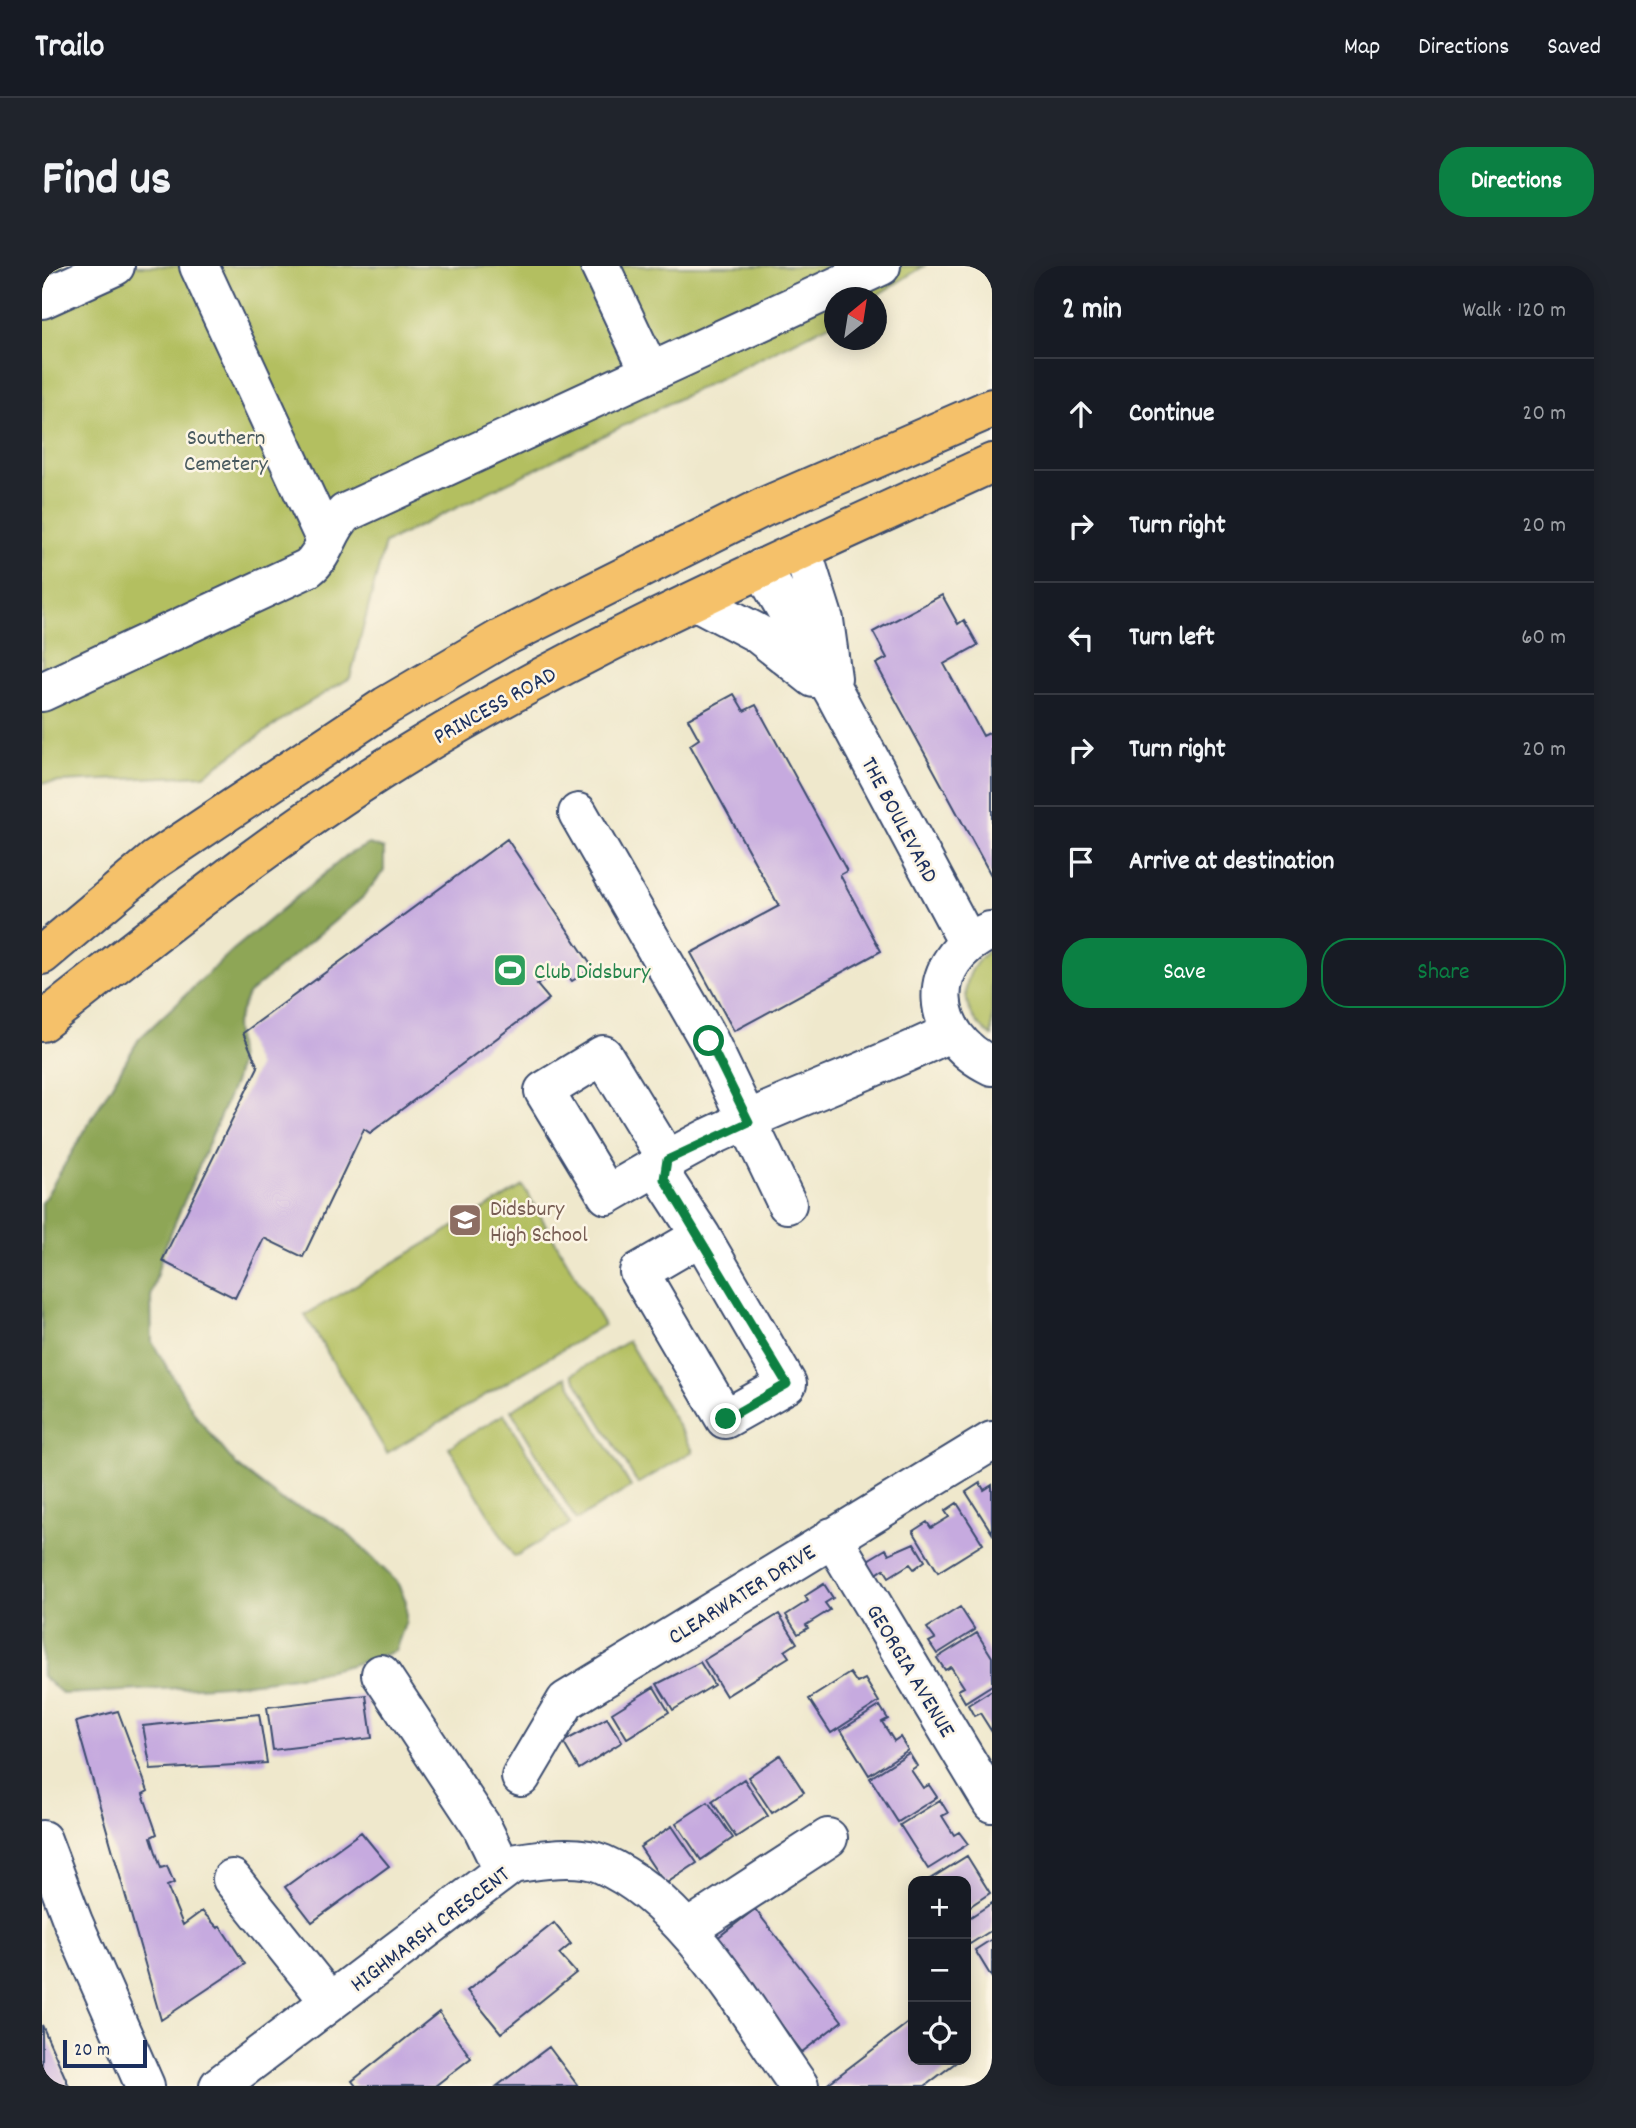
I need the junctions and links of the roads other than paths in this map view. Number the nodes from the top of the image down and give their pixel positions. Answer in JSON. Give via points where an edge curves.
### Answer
{"nodes":[{"id":1,"x":115,"y":266,"type":"edge"},
{"id":2,"x":200,"y":266,"type":"edge"},
{"id":3,"x":600,"y":266,"type":"edge"},
{"id":4,"x":881,"y":266,"type":"edge"},
{"id":5,"x":42,"y":299,"type":"edge"},
{"id":6,"x":650,"y":372,"type":"junction"},
{"id":7,"x":992,"y":408,"type":"edge"},
{"id":8,"x":992,"y":463,"type":"edge"},
{"id":9,"x":764,"y":507,"type":"junction"},
{"id":10,"x":326,"y":541,"type":"junction"},
{"id":11,"x":802,"y":550,"type":"junction"},
{"id":12,"x":762,"y":568,"type":"junction"},
{"id":13,"x":696,"y":601,"type":"junction"},
{"id":14,"x":42,"y":692,"type":"edge"},
{"id":15,"x":835,"y":694,"type":"junction"},
{"id":16,"x":578,"y":813,"type":"dead end"},
{"id":17,"x":980,"y":937,"type":"edge"},
{"id":18,"x":42,"y":955,"type":"edge"},
{"id":19,"x":42,"y":1022,"type":"edge"},
{"id":20,"x":951,"y":1032,"type":"junction"},
{"id":21,"x":992,"y":1066,"type":"edge"},
{"id":22,"x":749,"y":1122,"type":"junction"},
{"id":23,"x":787,"y":1204,"type":"dead end"},
{"id":24,"x":701,"y":1237,"type":"dead end"},
{"id":25,"x":992,"y":1441,"type":"edge"},
{"id":26,"x":832,"y":1537,"type":"junction"},
{"id":27,"x":381,"y":1674,"type":"dead end"},
{"id":28,"x":521,"y":1777,"type":"dead end"},
{"id":29,"x":992,"y":1803,"type":"edge"},
{"id":30,"x":828,"y":1838,"type":"dead end"},
{"id":31,"x":45,"y":1859,"type":"edge"},
{"id":32,"x":503,"y":1870,"type":"junction"},
{"id":33,"x":232,"y":1879,"type":"dead end"},
{"id":34,"x":688,"y":1929,"type":"junction"},
{"id":35,"x":330,"y":2002,"type":"junction"},
{"id":36,"x":145,"y":2086,"type":"edge"},
{"id":37,"x":219,"y":2086,"type":"edge"},
{"id":38,"x":798,"y":2086,"type":"edge"}],
"edges":[{"from":1,"to":5,"type":"street"},
{"from":2,"to":10,"type":"street"},
{"from":3,"to":6,"type":"street"},
{"from":4,"to":6,"type":"street"},
{"from":6,"to":10,"type":"street","via":[[345,513]]},
{"from":7,"to":9,"type":"highway"},
{"from":8,"to":11,"type":"highway","name":"PRINCESS ROAD"},
{"from":9,"to":11,"type":"highway"},
{"from":9,"to":12,"type":"highway"},
{"from":9,"to":18,"type":"highway","via":[[500,639],[386,706],[155,860]]},
{"from":10,"to":14,"type":"street","via":[[321,555],[308,568]]},
{"from":11,"to":12,"type":"highway","name":"PRINCESS ROAD"},
{"from":11,"to":15,"type":"street","name":"THE BOULEVARD","via":[[824,620]]},
{"from":12,"to":13,"type":"highway","name":"PRINCESS ROAD"},
{"from":12,"to":15,"type":"street","name":"THE BOULEVARD"},
{"from":13,"to":15,"type":"street","name":"THE BOULEVARD","via":[[757,633]]},
{"from":13,"to":19,"type":"highway","name":"PRINCESS ROAD","via":[[516,690],[386,767],[251,860]]},
{"from":15,"to":17,"type":"street","name":"THE BOULEVARD"},
{"from":16,"to":22,"type":"street","via":[[709,1041]]},
{"from":17,"to":20,"type":"street","name":"THE BOULEVARD","via":[[953,960],[943,981],[942,1004]]},
{"from":20,"to":21,"type":"street","name":"THE BOULEVARD","via":[[973,1057]]},
{"from":20,"to":22,"type":"street"},
{"from":22,"to":23,"type":"street"},
{"from":22,"to":24,"type":"street","via":[[667,1160],[664,1179]]},
{"from":25,"to":26,"type":"street","name":"CLEARWATER DRIVE"},
{"from":26,"to":28,"type":"street","name":"CLEARWATER DRIVE","via":[[566,1701]]},
{"from":26,"to":29,"type":"street","name":"GEORGIA AVENUE"},
{"from":27,"to":32,"type":"street","via":[[482,1827]]},
{"from":30,"to":34,"type":"street"},
{"from":31,"to":36,"type":"street"},
{"from":32,"to":34,"type":"street","name":"HIGHMARSH CRESCENT","via":[[512,1864],[549,1858],[600,1863],[649,1892]]},
{"from":32,"to":35,"type":"street","name":"HIGHMARSH CRESCENT"},
{"from":33,"to":35,"type":"street"},
{"from":34,"to":38,"type":"street","name":"HIGHMARSH CRESCENT"},
{"from":35,"to":37,"type":"street","name":"HIGHMARSH CRESCENT"}]}
